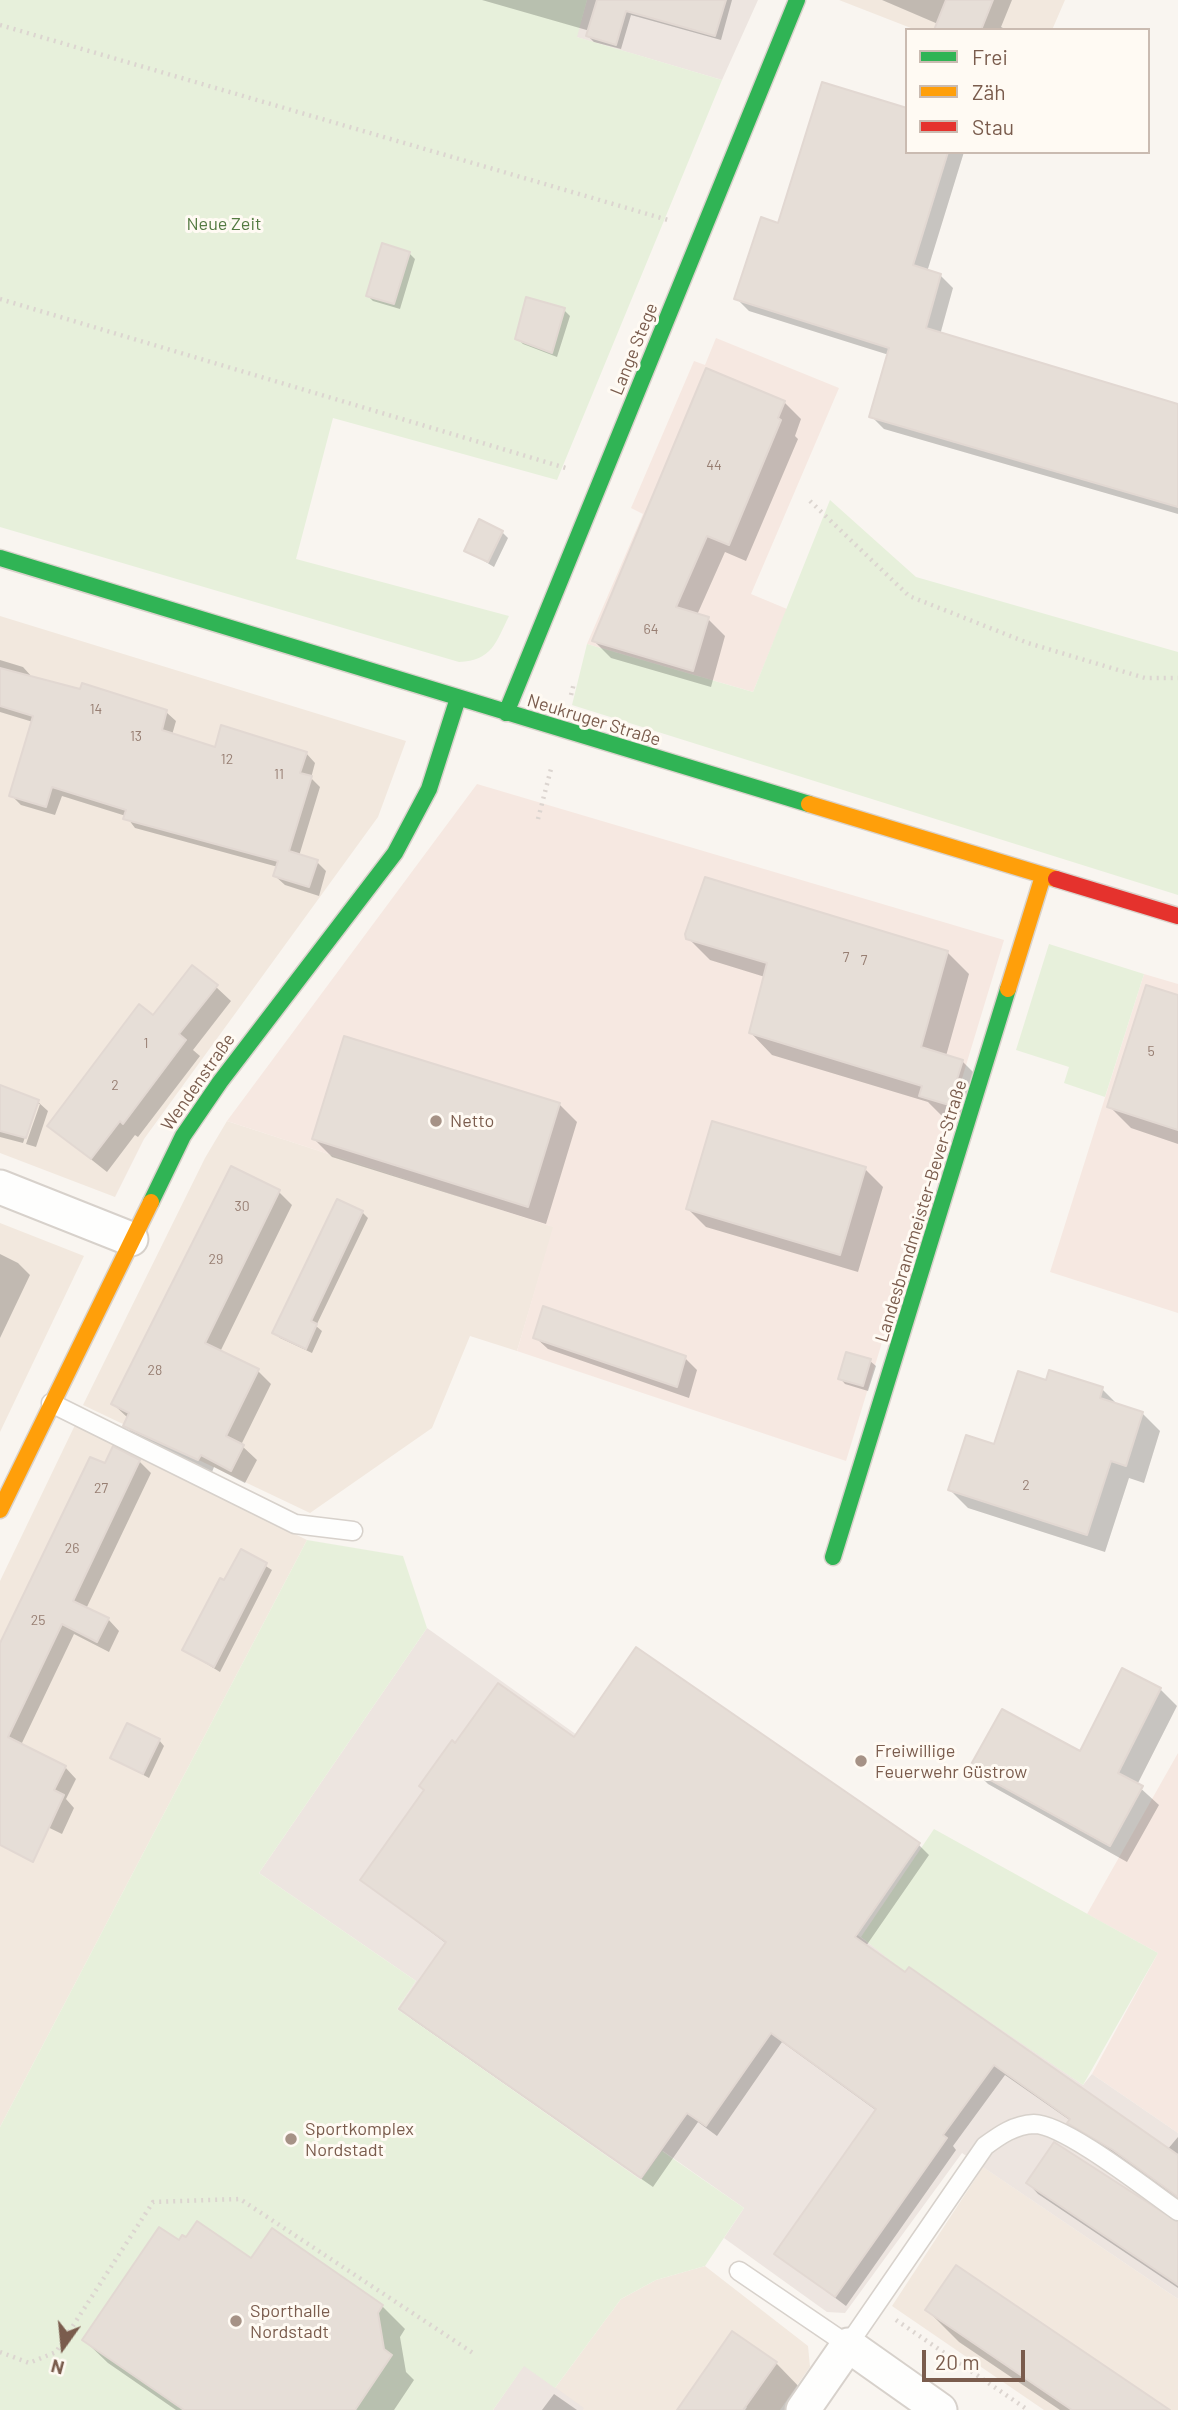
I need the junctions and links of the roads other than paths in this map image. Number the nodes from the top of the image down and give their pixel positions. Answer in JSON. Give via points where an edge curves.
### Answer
{"nodes":[{"id":1,"x":797,"y":0,"type":"edge"},
{"id":2,"x":0,"y":558,"type":"edge"},
{"id":3,"x":458,"y":698,"type":"junction"},
{"id":4,"x":506,"y":713,"type":"junction"},
{"id":5,"x":1043,"y":876,"type":"junction"},
{"id":6,"x":1178,"y":916,"type":"edge"},
{"id":7,"x":0,"y":1187,"type":"edge"},
{"id":8,"x":131,"y":1238,"type":"junction"},
{"id":9,"x":51,"y":1403,"type":"junction"},
{"id":10,"x":0,"y":1460,"type":"edge"},
{"id":11,"x":19,"y":1469,"type":"junction"},
{"id":12,"x":0,"y":1510,"type":"edge"},
{"id":13,"x":353,"y":1531,"type":"dead end"},
{"id":14,"x":833,"y":1557,"type":"dead end"},
{"id":15,"x":1178,"y":2211,"type":"edge"},
{"id":16,"x":739,"y":2270,"type":"dead end"},
{"id":17,"x":848,"y":2345,"type":"junction"},
{"id":18,"x":803,"y":2410,"type":"edge"},
{"id":19,"x":940,"y":2410,"type":"edge"}],
"edges":[{"from":1,"to":4,"type":"street","name":"Lange Stege"},
{"from":2,"to":3,"type":"street","name":"Neukruger Straße"},
{"from":3,"to":4,"type":"street","name":"Neukruger Straße"},
{"from":3,"to":8,"type":"street","name":"Wendenstraße","via":[[429,789],[395,853],[183,1136]]},
{"from":4,"to":5,"type":"street","name":"Neukruger Straße"},
{"from":5,"to":6,"type":"street","name":"Neukruger Straße"},
{"from":5,"to":14,"type":"street","name":"Landesbrandmeister-Bever-Straße"},
{"from":7,"to":8,"type":"street"},
{"from":8,"to":9,"type":"street","name":"Wendenstraße"},
{"from":9,"to":11,"type":"street","name":"Wendenstraße"},
{"from":9,"to":13,"type":"lane","via":[[295,1524]]},
{"from":10,"to":11,"type":"lane"},
{"from":11,"to":12,"type":"street","name":"Wendenstraße"},
{"from":15,"to":17,"type":"lane","via":[[1065,2134],[1036,2124],[1010,2129],[985,2146]]},
{"from":16,"to":17,"type":"lane"},
{"from":17,"to":18,"type":"street"},
{"from":17,"to":19,"type":"street"}]}
